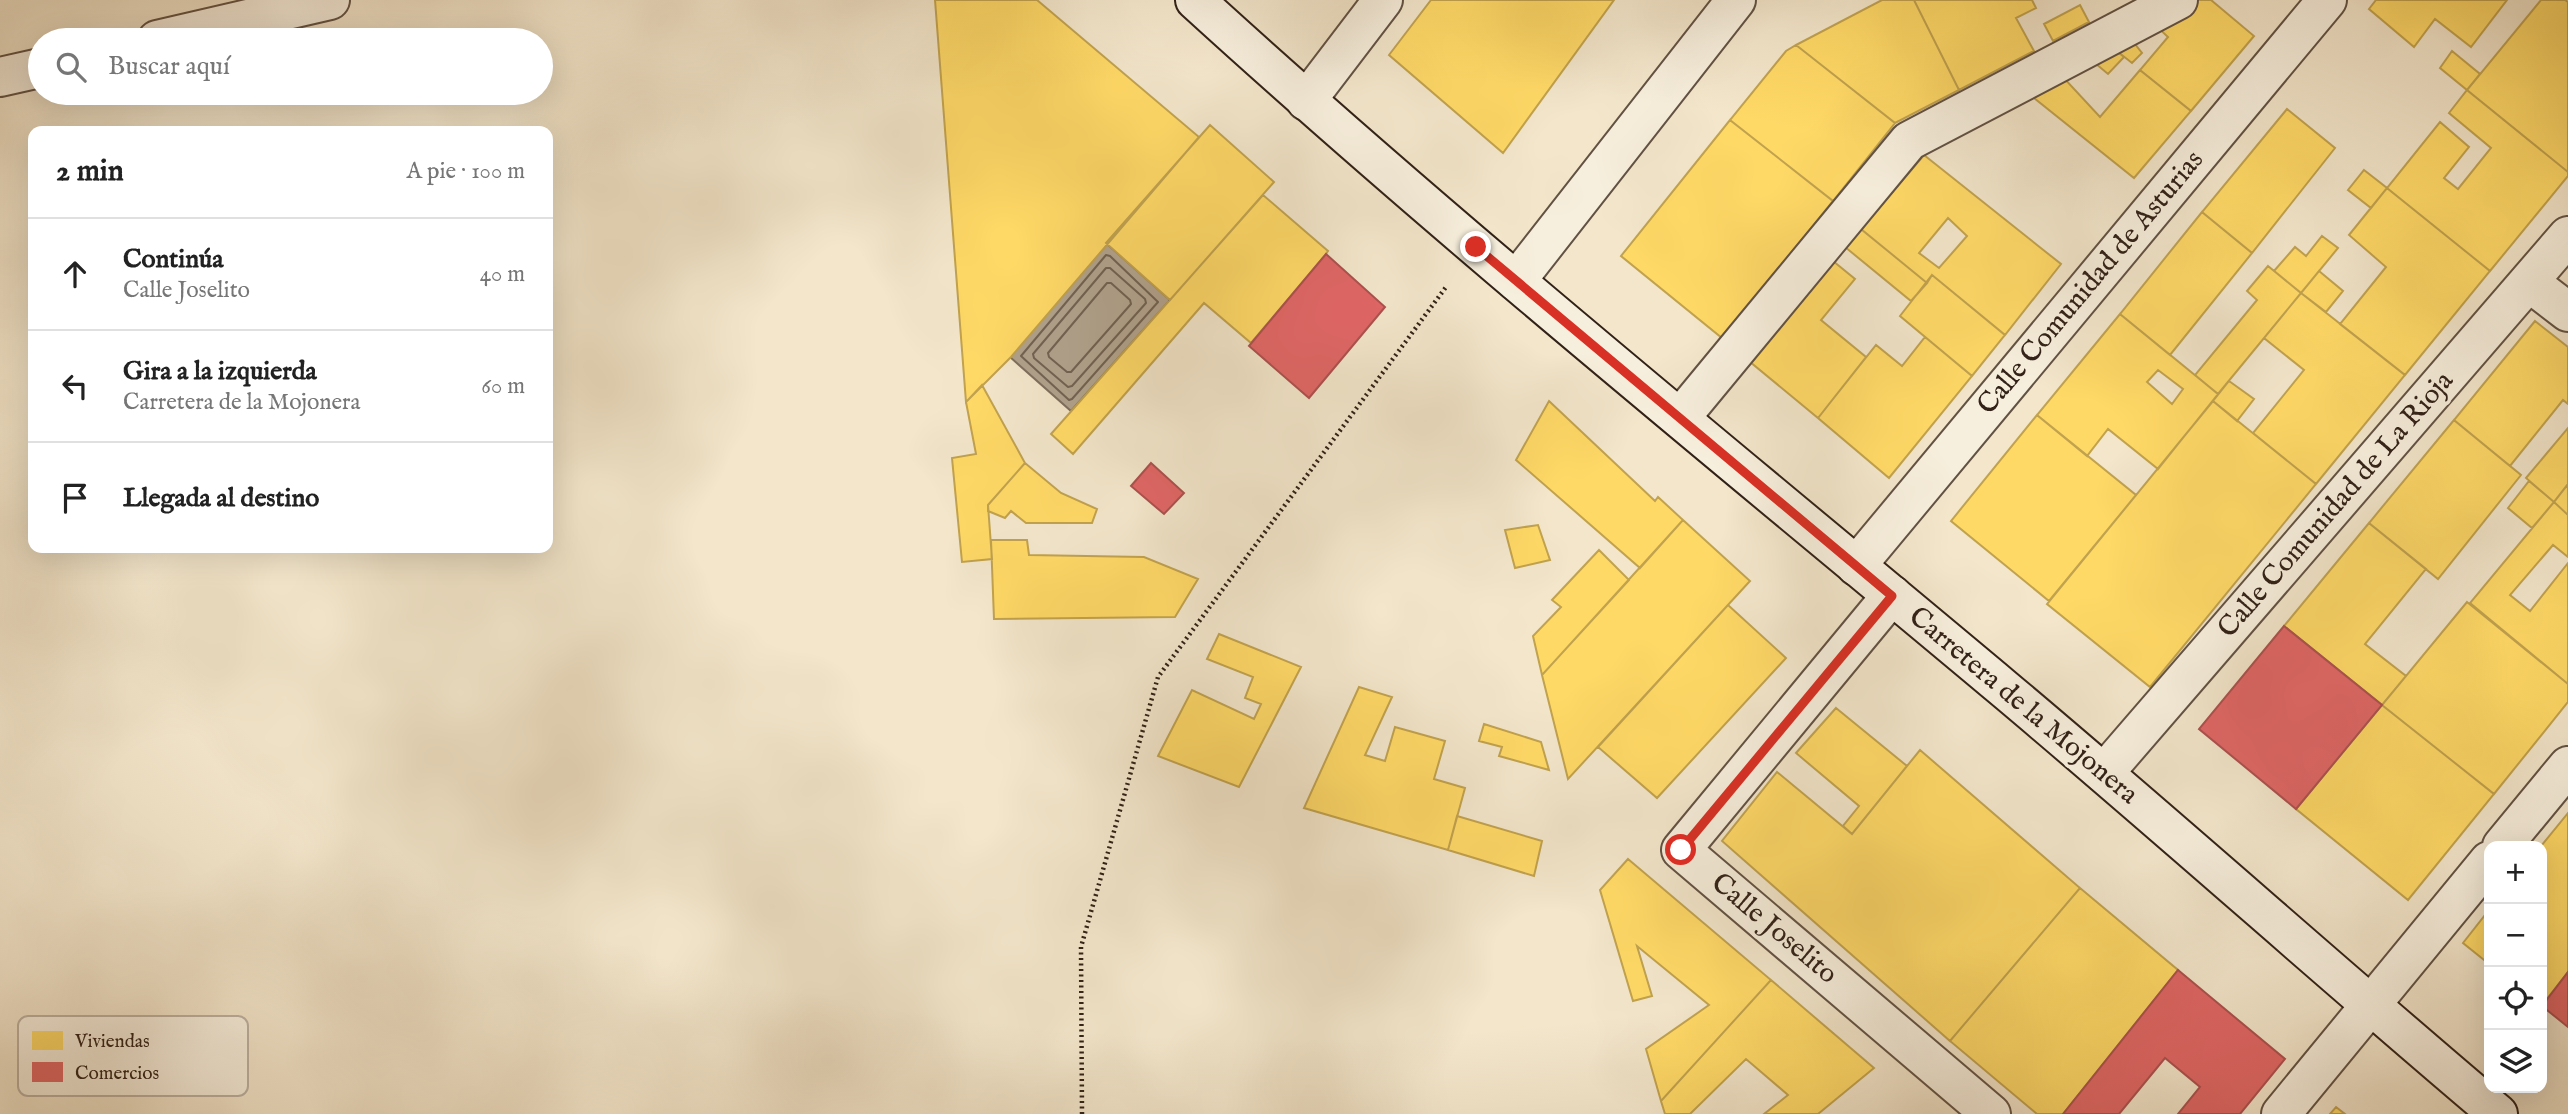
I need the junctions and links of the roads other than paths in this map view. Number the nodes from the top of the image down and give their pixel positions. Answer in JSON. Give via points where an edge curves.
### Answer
{"nodes":[{"id":1,"x":330,"y":0,"type":"edge"},
{"id":2,"x":1195,"y":0,"type":"edge"},
{"id":3,"x":1383,"y":0,"type":"edge"},
{"id":4,"x":1736,"y":0,"type":"edge"},
{"id":5,"x":2178,"y":0,"type":"edge"},
{"id":6,"x":2326,"y":0,"type":"edge"},
{"id":7,"x":209,"y":28,"type":"edge"},
{"id":8,"x":28,"y":71,"type":"edge"},
{"id":9,"x":0,"y":77,"type":"edge"},
{"id":10,"x":1306,"y":101,"type":"junction"},
{"id":11,"x":2568,"y":236,"type":"edge"},
{"id":12,"x":1516,"y":281,"type":"junction"},
{"id":13,"x":2529,"y":282,"type":"junction"},
{"id":14,"x":2568,"y":312,"type":"edge"},
{"id":15,"x":1680,"y":418,"type":"junction"},
{"id":16,"x":1856,"y":566,"type":"junction"},
{"id":17,"x":1892,"y":596,"type":"junction"},
{"id":18,"x":2568,"y":766,"type":"edge"},
{"id":19,"x":2104,"y":773,"type":"junction"},
{"id":20,"x":2506,"y":841,"type":"edge"},
{"id":21,"x":2484,"y":867,"type":"edge"},
{"id":22,"x":2370,"y":1006,"type":"junction"},
{"id":23,"x":1991,"y":1114,"type":"edge"},
{"id":24,"x":2281,"y":1114,"type":"edge"},
{"id":25,"x":2498,"y":1114,"type":"edge"}],
"edges":[{"from":1,"to":7,"type":"street"},
{"from":2,"to":10,"type":"street","name":"Carretera de la Mojonera"},
{"from":3,"to":10,"type":"street"},
{"from":4,"to":12,"type":"street"},
{"from":5,"to":15,"type":"street","via":[[1909,141]]},
{"from":6,"to":16,"type":"street","name":"Calle Comunidad de Asturias"},
{"from":8,"to":9,"type":"street"},
{"from":10,"to":12,"type":"street","name":"Carretera de la Mojonera"},
{"from":11,"to":13,"type":"street","name":"Calle Comunidad de La Rioja"},
{"from":12,"to":15,"type":"street","name":"Carretera de la Mojonera"},
{"from":13,"to":14,"type":"street"},
{"from":13,"to":19,"type":"street","name":"Calle Comunidad de La Rioja"},
{"from":15,"to":16,"type":"street","name":"Carretera de la Mojonera"},
{"from":16,"to":17,"type":"street","name":"Carretera de la Mojonera"},
{"from":17,"to":19,"type":"street","name":"Carretera de la Mojonera"},
{"from":17,"to":23,"type":"street","name":"Calle Joselito","via":[[1681,850]]},
{"from":18,"to":20,"type":"street"},
{"from":19,"to":22,"type":"street","name":"Carretera de la Mojonera"},
{"from":21,"to":22,"type":"street"},
{"from":22,"to":24,"type":"street"},
{"from":22,"to":25,"type":"street","name":"Carretera de la Mojonera"}]}
